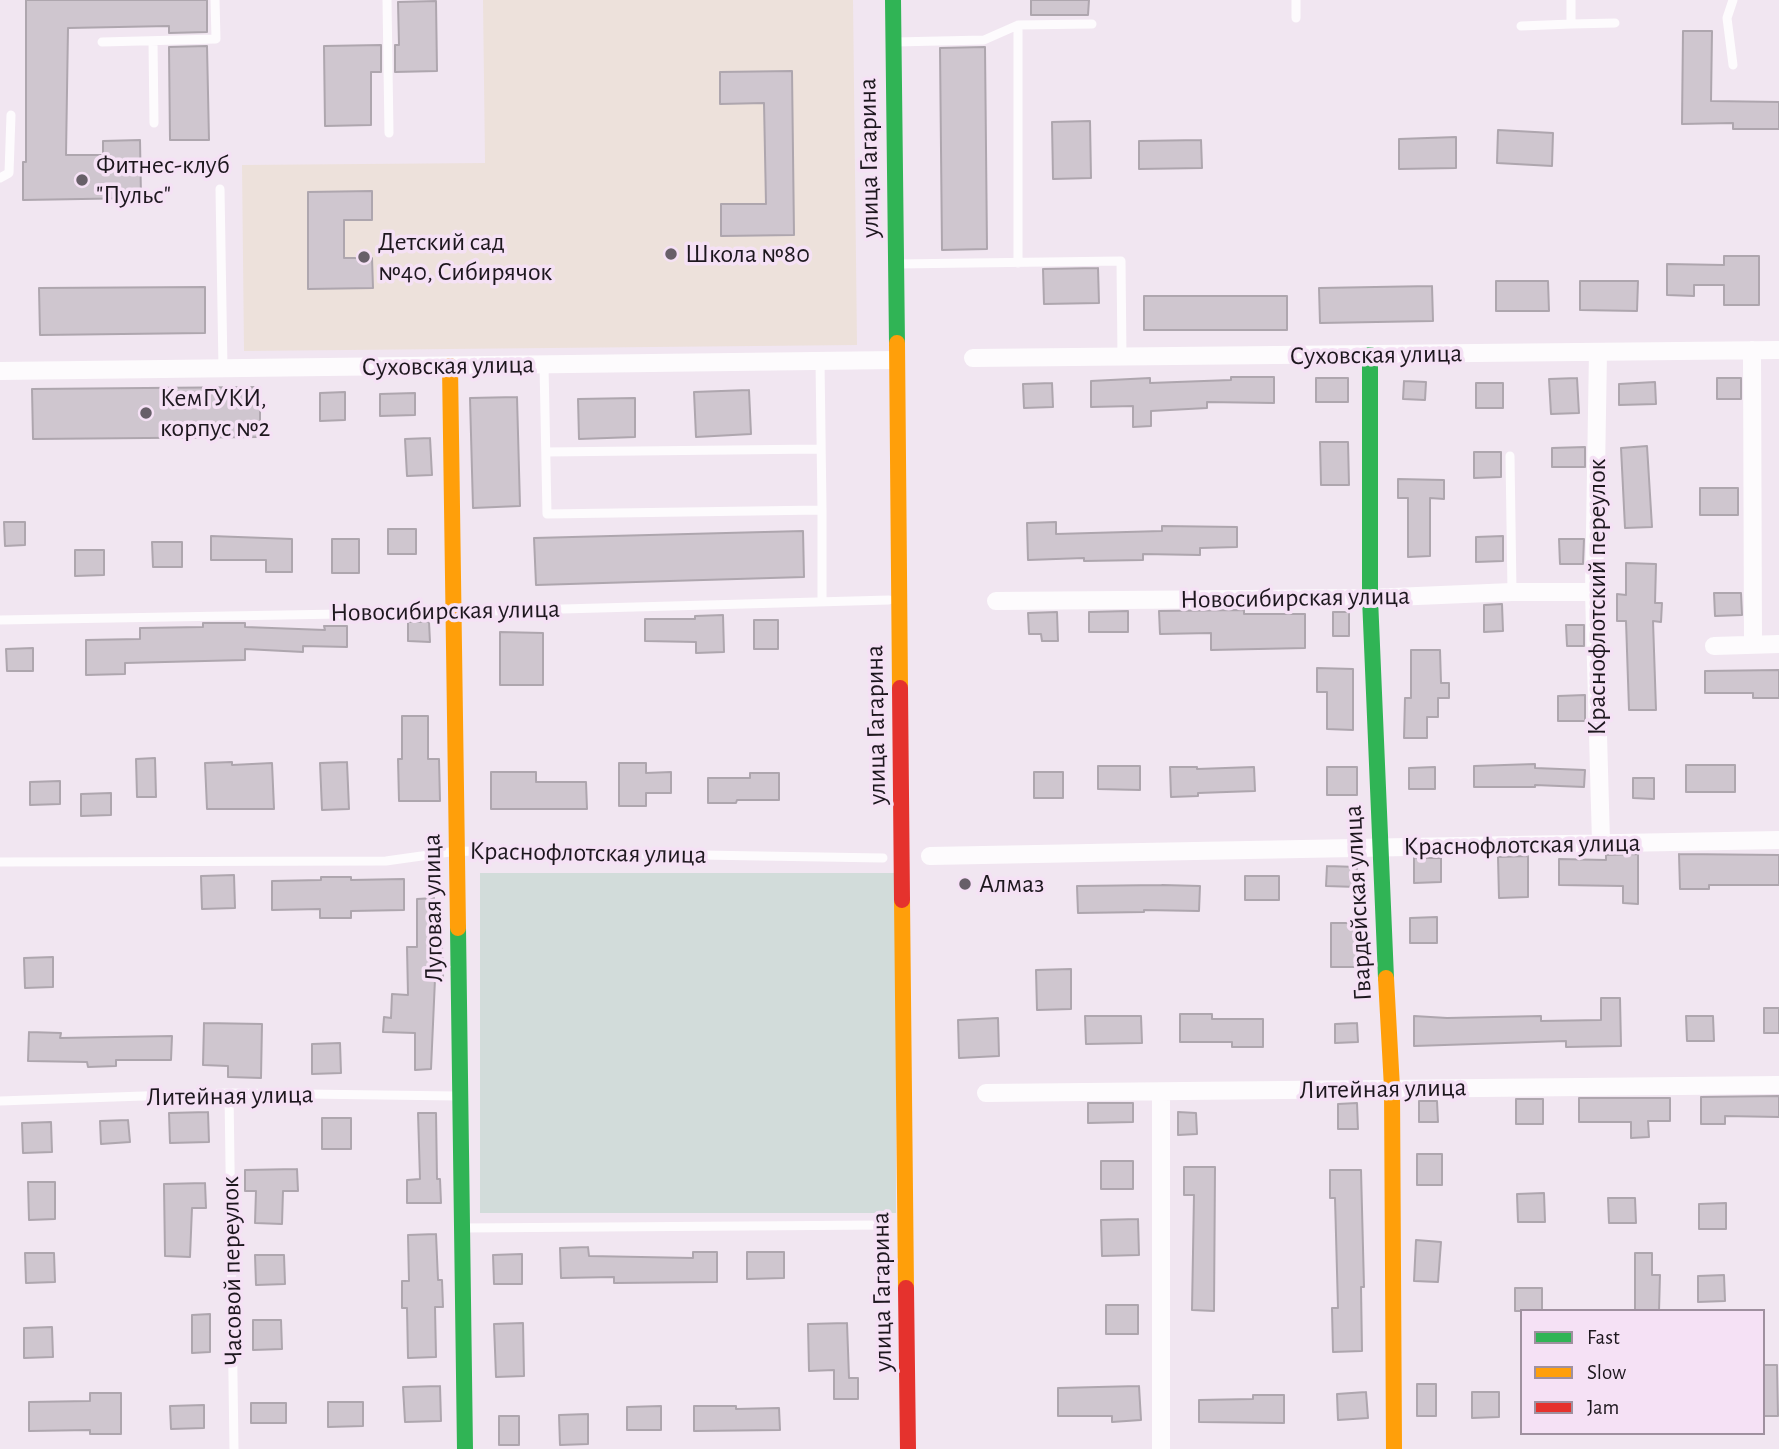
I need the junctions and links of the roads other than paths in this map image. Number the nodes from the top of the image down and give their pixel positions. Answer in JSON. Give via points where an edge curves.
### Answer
{"nodes":[{"id":1,"x":215,"y":0,"type":"edge"},
{"id":2,"x":387,"y":0,"type":"edge"},
{"id":3,"x":893,"y":0,"type":"edge"},
{"id":4,"x":1296,"y":0,"type":"edge"},
{"id":5,"x":1571,"y":0,"type":"edge"},
{"id":6,"x":1733,"y":0,"type":"edge"},
{"id":7,"x":1296,"y":18,"type":"dead end"},
{"id":8,"x":1615,"y":23,"type":"dead end"},
{"id":9,"x":1093,"y":24,"type":"dead end"},
{"id":10,"x":1571,"y":24,"type":"junction"},
{"id":11,"x":1018,"y":25,"type":"junction"},
{"id":12,"x":1521,"y":26,"type":"dead end"},
{"id":13,"x":153,"y":41,"type":"junction"},
{"id":14,"x":102,"y":43,"type":"dead end"},
{"id":15,"x":893,"y":43,"type":"junction"},
{"id":16,"x":1733,"y":65,"type":"dead end"},
{"id":17,"x":11,"y":115,"type":"dead end"},
{"id":18,"x":154,"y":123,"type":"dead end"},
{"id":19,"x":388,"y":134,"type":"dead end"},
{"id":20,"x":0,"y":178,"type":"edge"},
{"id":21,"x":219,"y":189,"type":"dead end"},
{"id":22,"x":1018,"y":263,"type":"junction"},
{"id":23,"x":895,"y":264,"type":"junction"},
{"id":24,"x":1752,"y":350,"type":"junction"},
{"id":25,"x":1779,"y":350,"type":"edge"},
{"id":26,"x":1598,"y":352,"type":"junction"},
{"id":27,"x":1370,"y":355,"type":"junction"},
{"id":28,"x":973,"y":358,"type":"dead end"},
{"id":29,"x":1122,"y":358,"type":"junction"},
{"id":30,"x":896,"y":360,"type":"junction"},
{"id":31,"x":820,"y":362,"type":"junction"},
{"id":32,"x":544,"y":365,"type":"junction"},
{"id":33,"x":450,"y":366,"type":"junction"},
{"id":34,"x":223,"y":369,"type":"junction"},
{"id":35,"x":0,"y":371,"type":"edge"},
{"id":36,"x":821,"y":449,"type":"junction"},
{"id":37,"x":546,"y":452,"type":"junction"},
{"id":38,"x":1510,"y":456,"type":"dead end"},
{"id":39,"x":822,"y":510,"type":"junction"},
{"id":40,"x":1512,"y":592,"type":"junction"},
{"id":41,"x":1594,"y":592,"type":"junction"},
{"id":42,"x":1370,"y":598,"type":"junction"},
{"id":43,"x":889,"y":600,"type":"dead end"},
{"id":44,"x":822,"y":601,"type":"junction"},
{"id":45,"x":996,"y":601,"type":"dead end"},
{"id":46,"x":454,"y":612,"type":"junction"},
{"id":47,"x":0,"y":620,"type":"edge"},
{"id":48,"x":1779,"y":644,"type":"edge"},
{"id":49,"x":1753,"y":645,"type":"junction"},
{"id":50,"x":1714,"y":646,"type":"dead end"},
{"id":51,"x":1779,"y":840,"type":"edge"},
{"id":52,"x":1601,"y":842,"type":"junction"},
{"id":53,"x":1379,"y":848,"type":"junction"},
{"id":54,"x":457,"y":851,"type":"junction"},
{"id":55,"x":930,"y":856,"type":"dead end"},
{"id":56,"x":883,"y":858,"type":"dead end"},
{"id":57,"x":0,"y":862,"type":"edge"},
{"id":58,"x":1779,"y":1085,"type":"edge"},
{"id":59,"x":1391,"y":1088,"type":"junction"},
{"id":60,"x":1161,"y":1092,"type":"junction"},
{"id":61,"x":229,"y":1093,"type":"junction"},
{"id":62,"x":986,"y":1093,"type":"dead end"},
{"id":63,"x":460,"y":1096,"type":"junction"},
{"id":64,"x":0,"y":1101,"type":"edge"},
{"id":65,"x":885,"y":1225,"type":"dead end"},
{"id":66,"x":462,"y":1228,"type":"junction"},
{"id":67,"x":234,"y":1449,"type":"edge"},
{"id":68,"x":466,"y":1449,"type":"edge"},
{"id":69,"x":908,"y":1449,"type":"edge"},
{"id":70,"x":1161,"y":1449,"type":"edge"},
{"id":71,"x":1394,"y":1449,"type":"edge"}],
"edges":[{"from":1,"to":13,"type":"lane","via":[[216,39]]},
{"from":2,"to":19,"type":"lane"},
{"from":3,"to":15,"type":"street","name":"улица Гагарина"},
{"from":4,"to":7,"type":"lane"},
{"from":5,"to":10,"type":"lane"},
{"from":6,"to":16,"type":"lane","via":[[1727,18]]},
{"from":8,"to":10,"type":"lane"},
{"from":9,"to":11,"type":"lane"},
{"from":10,"to":12,"type":"lane"},
{"from":11,"to":15,"type":"lane","via":[[984,40]]},
{"from":11,"to":22,"type":"lane"},
{"from":13,"to":14,"type":"lane"},
{"from":13,"to":18,"type":"lane"},
{"from":15,"to":23,"type":"street","name":"улица Гагарина"},
{"from":17,"to":20,"type":"lane","via":[[9,173]]},
{"from":21,"to":34,"type":"lane"},
{"from":22,"to":23,"type":"lane"},
{"from":22,"to":29,"type":"lane","via":[[1121,261]]},
{"from":23,"to":30,"type":"street","name":"улица Гагарина"},
{"from":24,"to":25,"type":"street","name":"Суховская улица"},
{"from":24,"to":26,"type":"street","name":"Суховская улица"},
{"from":24,"to":49,"type":"street"},
{"from":26,"to":27,"type":"street","name":"Суховская улица"},
{"from":26,"to":41,"type":"street","name":"Краснофлотский переулок"},
{"from":27,"to":29,"type":"street","name":"Суховская улица"},
{"from":27,"to":42,"type":"street","name":"Гвардейская улица"},
{"from":28,"to":29,"type":"street","name":"Суховская улица"},
{"from":30,"to":31,"type":"street","name":"Суховская улица"},
{"from":30,"to":69,"type":"street","name":"улица Гагарина"},
{"from":31,"to":32,"type":"street","name":"Суховская улица"},
{"from":31,"to":36,"type":"lane"},
{"from":32,"to":33,"type":"street","name":"Суховская улица"},
{"from":32,"to":37,"type":"lane"},
{"from":33,"to":34,"type":"street","name":"Суховская улица"},
{"from":33,"to":46,"type":"street","name":"Луговая улица"},
{"from":34,"to":35,"type":"street","name":"Суховская улица"},
{"from":36,"to":37,"type":"lane"},
{"from":36,"to":39,"type":"lane"},
{"from":37,"to":39,"type":"lane","via":[[547,514]]},
{"from":38,"to":40,"type":"lane"},
{"from":39,"to":44,"type":"lane"},
{"from":40,"to":41,"type":"street","name":"Новосибирская улица"},
{"from":40,"to":42,"type":"street","name":"Новосибирская улица"},
{"from":41,"to":52,"type":"street","name":"Краснофлотский переулок"},
{"from":42,"to":45,"type":"street","name":"Новосибирская улица"},
{"from":42,"to":53,"type":"street","name":"Гвардейская улица"},
{"from":43,"to":44,"type":"lane","name":"Новосибирская улица"},
{"from":44,"to":46,"type":"lane","name":"Новосибирская улица"},
{"from":46,"to":47,"type":"lane","name":"Новосибирская улица"},
{"from":46,"to":54,"type":"street","name":"Луговая улица"},
{"from":48,"to":49,"type":"street"},
{"from":49,"to":50,"type":"street"},
{"from":51,"to":52,"type":"street","name":"Краснофлотская улица"},
{"from":52,"to":53,"type":"street","name":"Краснофлотская улица"},
{"from":53,"to":55,"type":"street","name":"Краснофлотская улица"},
{"from":53,"to":59,"type":"street","name":"Гвардейская улица"},
{"from":54,"to":56,"type":"lane","name":"Краснофлотская улица"},
{"from":54,"to":57,"type":"lane","name":"Краснофлотская улица","via":[[386,861]]},
{"from":54,"to":63,"type":"street","name":"Луговая улица"},
{"from":58,"to":59,"type":"street","name":"Литейная улица"},
{"from":59,"to":60,"type":"street","name":"Литейная улица"},
{"from":59,"to":71,"type":"street","name":"Гвардейская улица"},
{"from":60,"to":62,"type":"street","name":"Литейная улица"},
{"from":60,"to":70,"type":"street"},
{"from":61,"to":63,"type":"lane","name":"Литейная улица"},
{"from":61,"to":64,"type":"lane","name":"Литейная улица"},
{"from":61,"to":67,"type":"lane","name":"Часовой переулок"},
{"from":63,"to":66,"type":"street","name":"Луговая улица"},
{"from":65,"to":66,"type":"lane"},
{"from":66,"to":68,"type":"street","name":"Луговая улица"}]}
